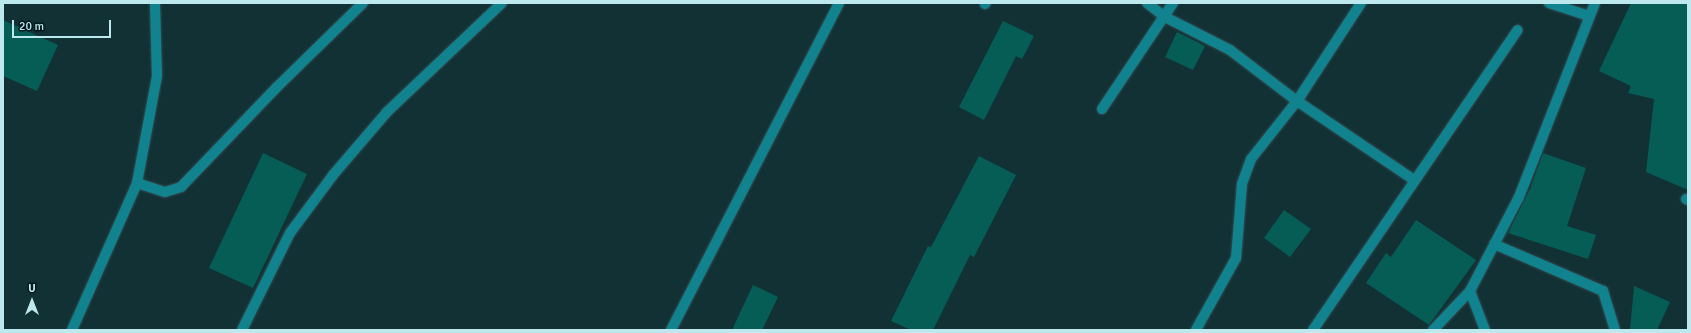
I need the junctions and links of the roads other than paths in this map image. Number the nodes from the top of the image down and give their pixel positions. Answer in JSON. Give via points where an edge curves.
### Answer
{"nodes":[{"id":1,"x":155,"y":3,"type":"edge"},
{"id":2,"x":363,"y":3,"type":"edge"},
{"id":3,"x":502,"y":3,"type":"edge"},
{"id":4,"x":839,"y":3,"type":"edge"},
{"id":5,"x":1147,"y":3,"type":"edge"},
{"id":6,"x":1173,"y":3,"type":"edge"},
{"id":7,"x":1361,"y":3,"type":"edge"},
{"id":8,"x":1549,"y":3,"type":"edge"},
{"id":9,"x":1595,"y":3,"type":"edge"},
{"id":10,"x":1590,"y":16,"type":"junction"},
{"id":11,"x":1165,"y":17,"type":"junction"},
{"id":12,"x":1518,"y":30,"type":"dead end"},
{"id":13,"x":1297,"y":101,"type":"junction"},
{"id":14,"x":1102,"y":109,"type":"dead end"},
{"id":15,"x":1414,"y":180,"type":"junction"},
{"id":16,"x":137,"y":183,"type":"junction"},
{"id":17,"x":1494,"y":244,"type":"junction"},
{"id":18,"x":1470,"y":291,"type":"junction"},
{"id":19,"x":72,"y":330,"type":"edge"},
{"id":20,"x":242,"y":330,"type":"edge"},
{"id":21,"x":671,"y":330,"type":"edge"},
{"id":22,"x":1196,"y":330,"type":"edge"},
{"id":23,"x":1314,"y":330,"type":"edge"},
{"id":24,"x":1432,"y":330,"type":"edge"},
{"id":25,"x":1485,"y":330,"type":"edge"},
{"id":26,"x":1615,"y":330,"type":"edge"}],
"edges":[{"from":1,"to":16,"type":"street","via":[[157,76]]},
{"from":2,"to":16,"type":"street","via":[[277,87],[182,187],[164,192]]},
{"from":3,"to":20,"type":"street","via":[[387,112],[333,175],[290,233]]},
{"from":4,"to":21,"type":"street"},
{"from":5,"to":11,"type":"street"},
{"from":6,"to":11,"type":"street"},
{"from":7,"to":13,"type":"street"},
{"from":8,"to":10,"type":"street"},
{"from":9,"to":10,"type":"street"},
{"from":10,"to":17,"type":"street","via":[[1519,196]]},
{"from":11,"to":13,"type":"street","via":[[1230,50]]},
{"from":11,"to":14,"type":"street"},
{"from":12,"to":15,"type":"street","via":[[1444,141]]},
{"from":13,"to":15,"type":"street"},
{"from":13,"to":22,"type":"street","via":[[1251,159],[1242,184],[1236,258]]},
{"from":15,"to":23,"type":"street","via":[[1335,303]]},
{"from":16,"to":19,"type":"street"},
{"from":17,"to":18,"type":"street"},
{"from":17,"to":26,"type":"street","via":[[1603,291]]},
{"from":18,"to":24,"type":"street"},
{"from":18,"to":25,"type":"street"}]}
